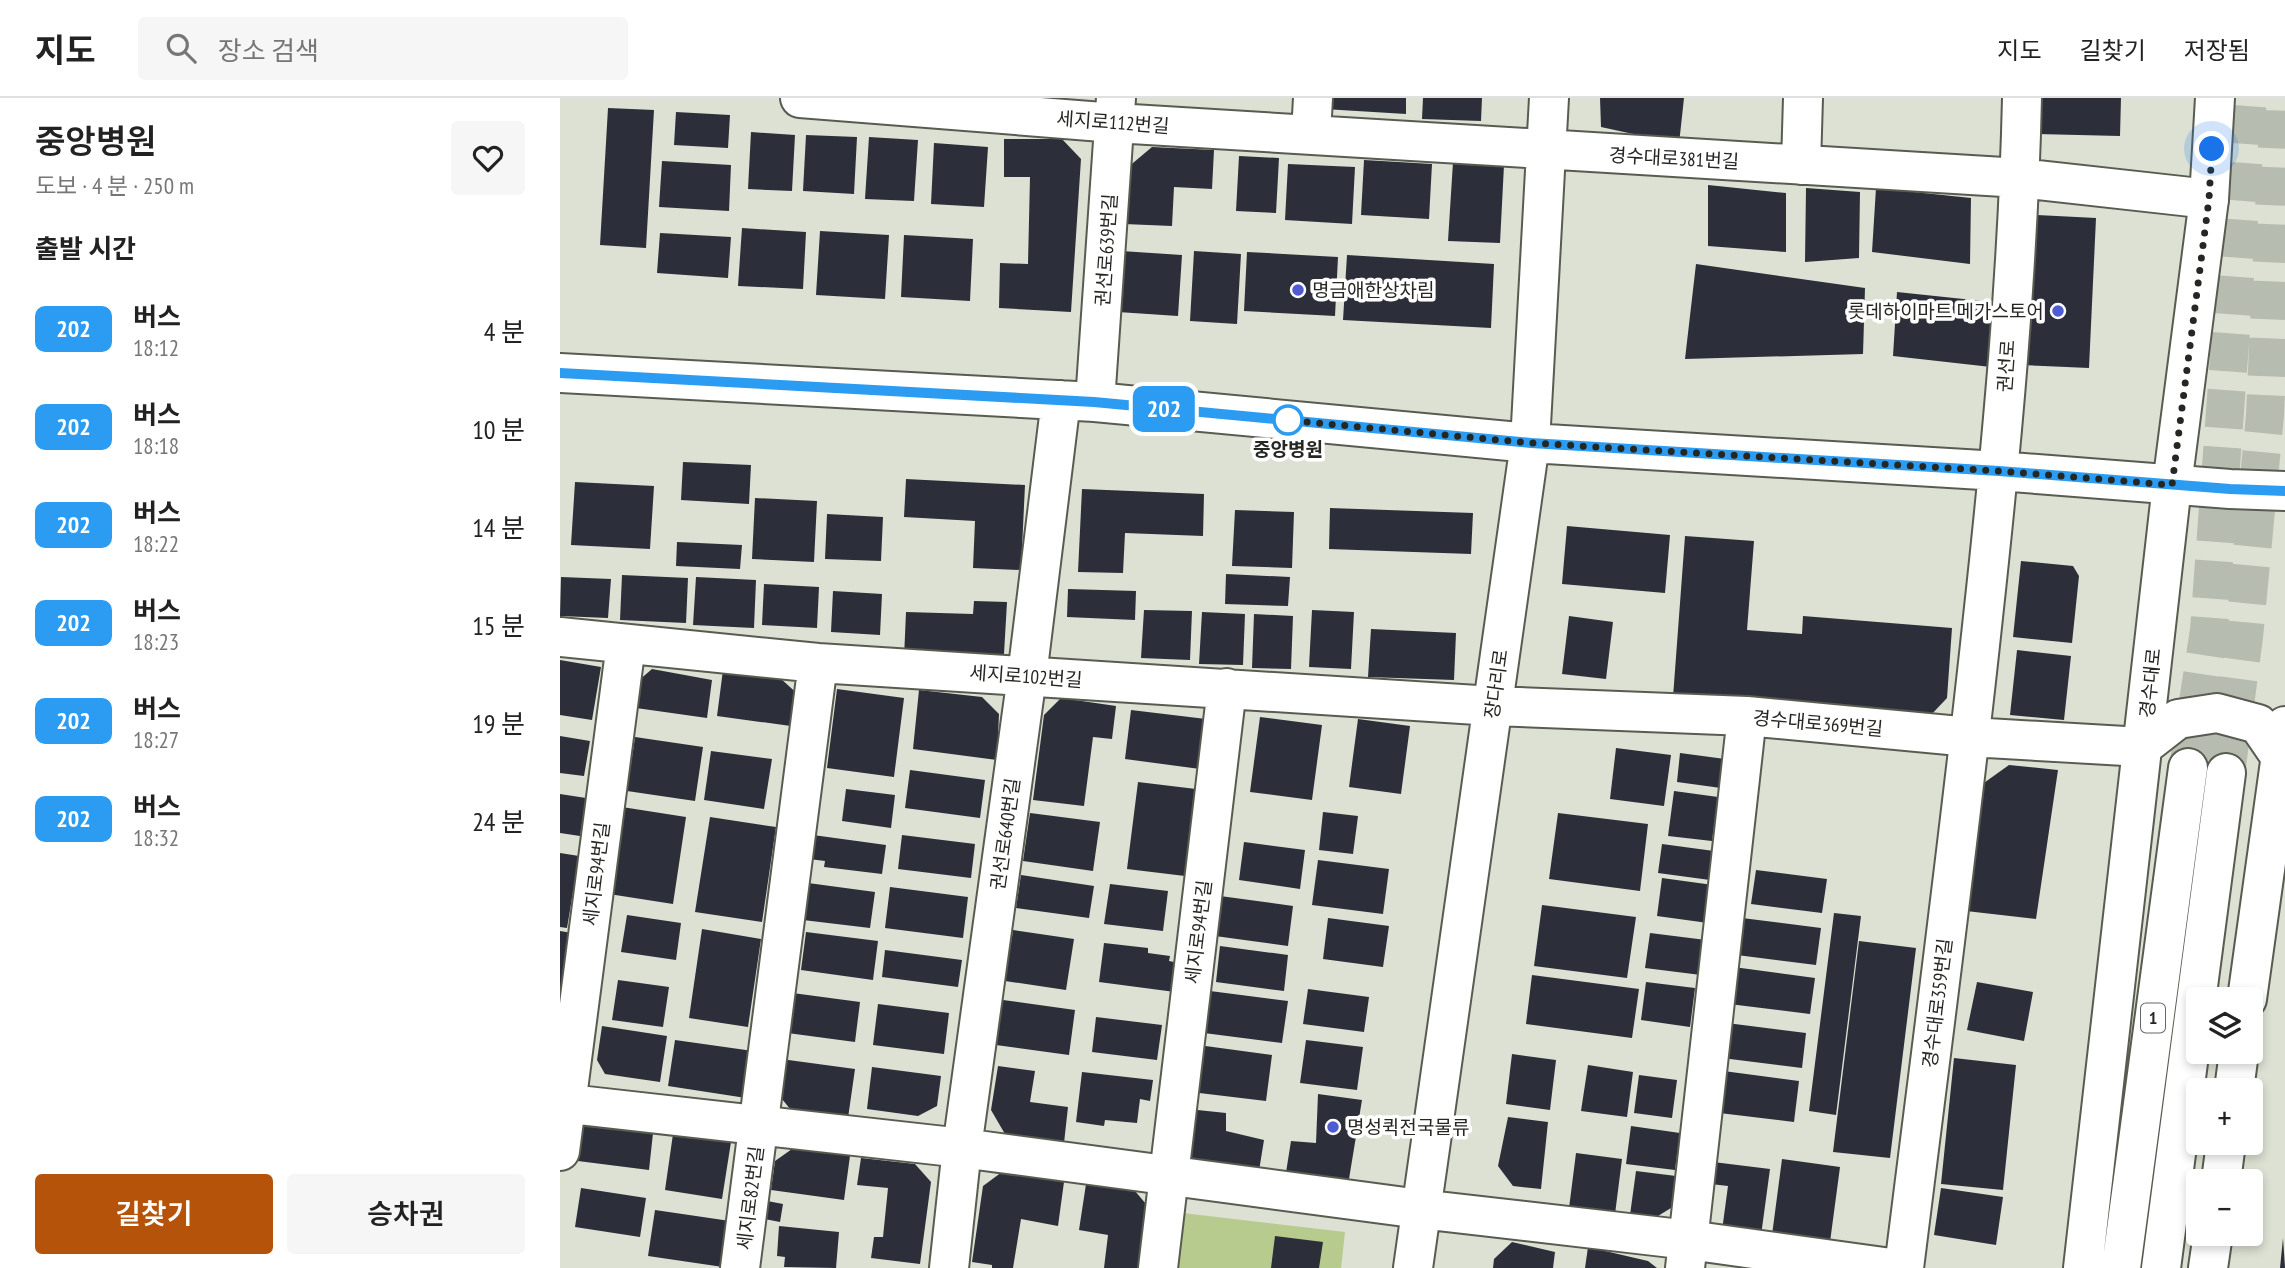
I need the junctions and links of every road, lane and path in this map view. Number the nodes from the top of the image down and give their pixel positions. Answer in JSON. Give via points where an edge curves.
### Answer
{"nodes":[{"id":1,"x":800,"y":98,"type":"edge"},
{"id":2,"x":1549,"y":98,"type":"edge"},
{"id":3,"x":1802,"y":98,"type":"edge"},
{"id":4,"x":2022,"y":98,"type":"edge"},
{"id":5,"x":2215,"y":98,"type":"edge"},
{"id":6,"x":916,"y":102,"type":"edge"},
{"id":7,"x":1115,"y":111,"type":"edge"},
{"id":8,"x":1312,"y":116,"type":"edge"},
{"id":9,"x":1546,"y":150,"type":"junction"},
{"id":10,"x":1801,"y":165,"type":"junction"},
{"id":11,"x":2020,"y":178,"type":"junction"},
{"id":12,"x":2209,"y":199,"type":"junction"},
{"id":13,"x":560,"y":373,"type":"edge"},
{"id":14,"x":1077,"y":401,"type":"junction"},
{"id":15,"x":1531,"y":443,"type":"junction"},
{"id":16,"x":1999,"y":471,"type":"junction"},
{"id":17,"x":2172,"y":485,"type":"junction"},
{"id":18,"x":2285,"y":491,"type":"edge"},
{"id":19,"x":560,"y":637,"type":"edge"},
{"id":20,"x":626,"y":644,"type":"junction"},
{"id":21,"x":818,"y":663,"type":"junction"},
{"id":22,"x":1027,"y":676,"type":"junction"},
{"id":23,"x":1227,"y":688,"type":"junction"},
{"id":24,"x":1493,"y":706,"type":"junction"},
{"id":25,"x":1747,"y":716,"type":"junction"},
{"id":26,"x":1970,"y":737,"type":"junction"},
{"id":27,"x":2283,"y":743,"type":"edge"},
{"id":28,"x":2142,"y":747,"type":"junction"},
{"id":29,"x":2188,"y":768,"type":"tunnel mouth"},
{"id":30,"x":2225,"y":773,"type":"tunnel mouth"},
{"id":31,"x":2280,"y":811,"type":"edge"},
{"id":32,"x":2249,"y":987,"type":"edge"},
{"id":33,"x":563,"y":1104,"type":"edge"},
{"id":34,"x":759,"y":1127,"type":"junction"},
{"id":35,"x":962,"y":1148,"type":"junction"},
{"id":36,"x":560,"y":1151,"type":"edge"},
{"id":37,"x":1169,"y":1177,"type":"junction"},
{"id":38,"x":1420,"y":1209,"type":"junction"},
{"id":39,"x":2211,"y":1246,"type":"edge"},
{"id":40,"x":1687,"y":1254,"type":"edge"},
{"id":41,"x":740,"y":1268,"type":"edge"},
{"id":42,"x":950,"y":1268,"type":"edge"},
{"id":43,"x":1158,"y":1268,"type":"edge"},
{"id":44,"x":1413,"y":1268,"type":"edge"},
{"id":45,"x":1891,"y":1268,"type":"edge"},
{"id":46,"x":1905,"y":1268,"type":"edge"},
{"id":47,"x":2084,"y":1268,"type":"edge"},
{"id":48,"x":2121,"y":1268,"type":"edge"},
{"id":49,"x":2161,"y":1268,"type":"edge"},
{"id":50,"x":2208,"y":1268,"type":"edge"}],
"edges":[{"from":1,"to":6,"type":"street","name":"세지로112번길"},
{"from":2,"to":9,"type":"street","name":"장다리로"},
{"from":3,"to":10,"type":"street"},
{"from":4,"to":11,"type":"street"},
{"from":5,"to":12,"type":"street","name":"경수대로"},
{"from":6,"to":7,"type":"street","name":"세지로112번길"},
{"from":7,"to":8,"type":"street","name":"세지로112번길"},
{"from":7,"to":14,"type":"street","name":"권선로639번길"},
{"from":8,"to":9,"type":"street","name":"세지로112번길"},
{"from":9,"to":10,"type":"street","name":"경수대로381번길"},
{"from":9,"to":15,"type":"street","name":"장다리로"},
{"from":10,"to":11,"type":"street","name":"경수대로381번길"},
{"from":11,"to":12,"type":"street","name":"경수대로381번길"},
{"from":11,"to":16,"type":"street","name":"권선로"},
{"from":12,"to":17,"type":"street","name":"경수대로"},
{"from":13,"to":14,"type":"street"},
{"from":14,"to":15,"type":"street"},
{"from":14,"to":22,"type":"street","name":"권선로640번길"},
{"from":15,"to":16,"type":"street"},
{"from":15,"to":24,"type":"street","name":"장다리로"},
{"from":16,"to":17,"type":"street"},
{"from":16,"to":26,"type":"street","name":"권선로"},
{"from":17,"to":18,"type":"street"},
{"from":17,"to":28,"type":"street","name":"경수대로"},
{"from":19,"to":20,"type":"street","name":"세지로102번길"},
{"from":20,"to":21,"type":"street","name":"세지로102번길"},
{"from":20,"to":33,"type":"street","name":"세지로94번길"},
{"from":21,"to":22,"type":"street","name":"세지로102번길"},
{"from":21,"to":34,"type":"street"},
{"from":22,"to":23,"type":"street","name":"세지로102번길"},
{"from":22,"to":35,"type":"street","name":"권선로640번길"},
{"from":23,"to":24,"type":"street","name":"세지로102번길"},
{"from":23,"to":37,"type":"street","name":"세지로94번길"},
{"from":24,"to":25,"type":"street","name":"경수대로369번길"},
{"from":24,"to":38,"type":"street","name":"장다리로"},
{"from":25,"to":26,"type":"street","name":"경수대로369번길"},
{"from":25,"to":40,"type":"street"},
{"from":26,"to":28,"type":"street","name":"경수대로369번길"},
{"from":26,"to":46,"type":"street","name":"경수대로359번길"},
{"from":27,"to":28,"type":"street","via":[[2258,724],[2217,713],[2178,719]]},
{"from":27,"to":31,"type":"street"},
{"from":28,"to":47,"type":"street","name":"경수대로"},
{"from":29,"to":48,"type":"street","number":"1"},
{"from":30,"to":49,"type":"street","number":"1"},
{"from":31,"to":32,"type":"street"},
{"from":33,"to":34,"type":"street"},
{"from":33,"to":36,"type":"street"},
{"from":34,"to":35,"type":"street"},
{"from":34,"to":41,"type":"street","name":"세지로82번길"},
{"from":35,"to":37,"type":"street"},
{"from":35,"to":42,"type":"street","name":"권선로640번길"},
{"from":37,"to":38,"type":"street"},
{"from":37,"to":43,"type":"street"},
{"from":38,"to":40,"type":"street"},
{"from":38,"to":44,"type":"street","name":"장다리로"},
{"from":39,"to":50,"type":"street"},
{"from":40,"to":45,"type":"street"}]}
